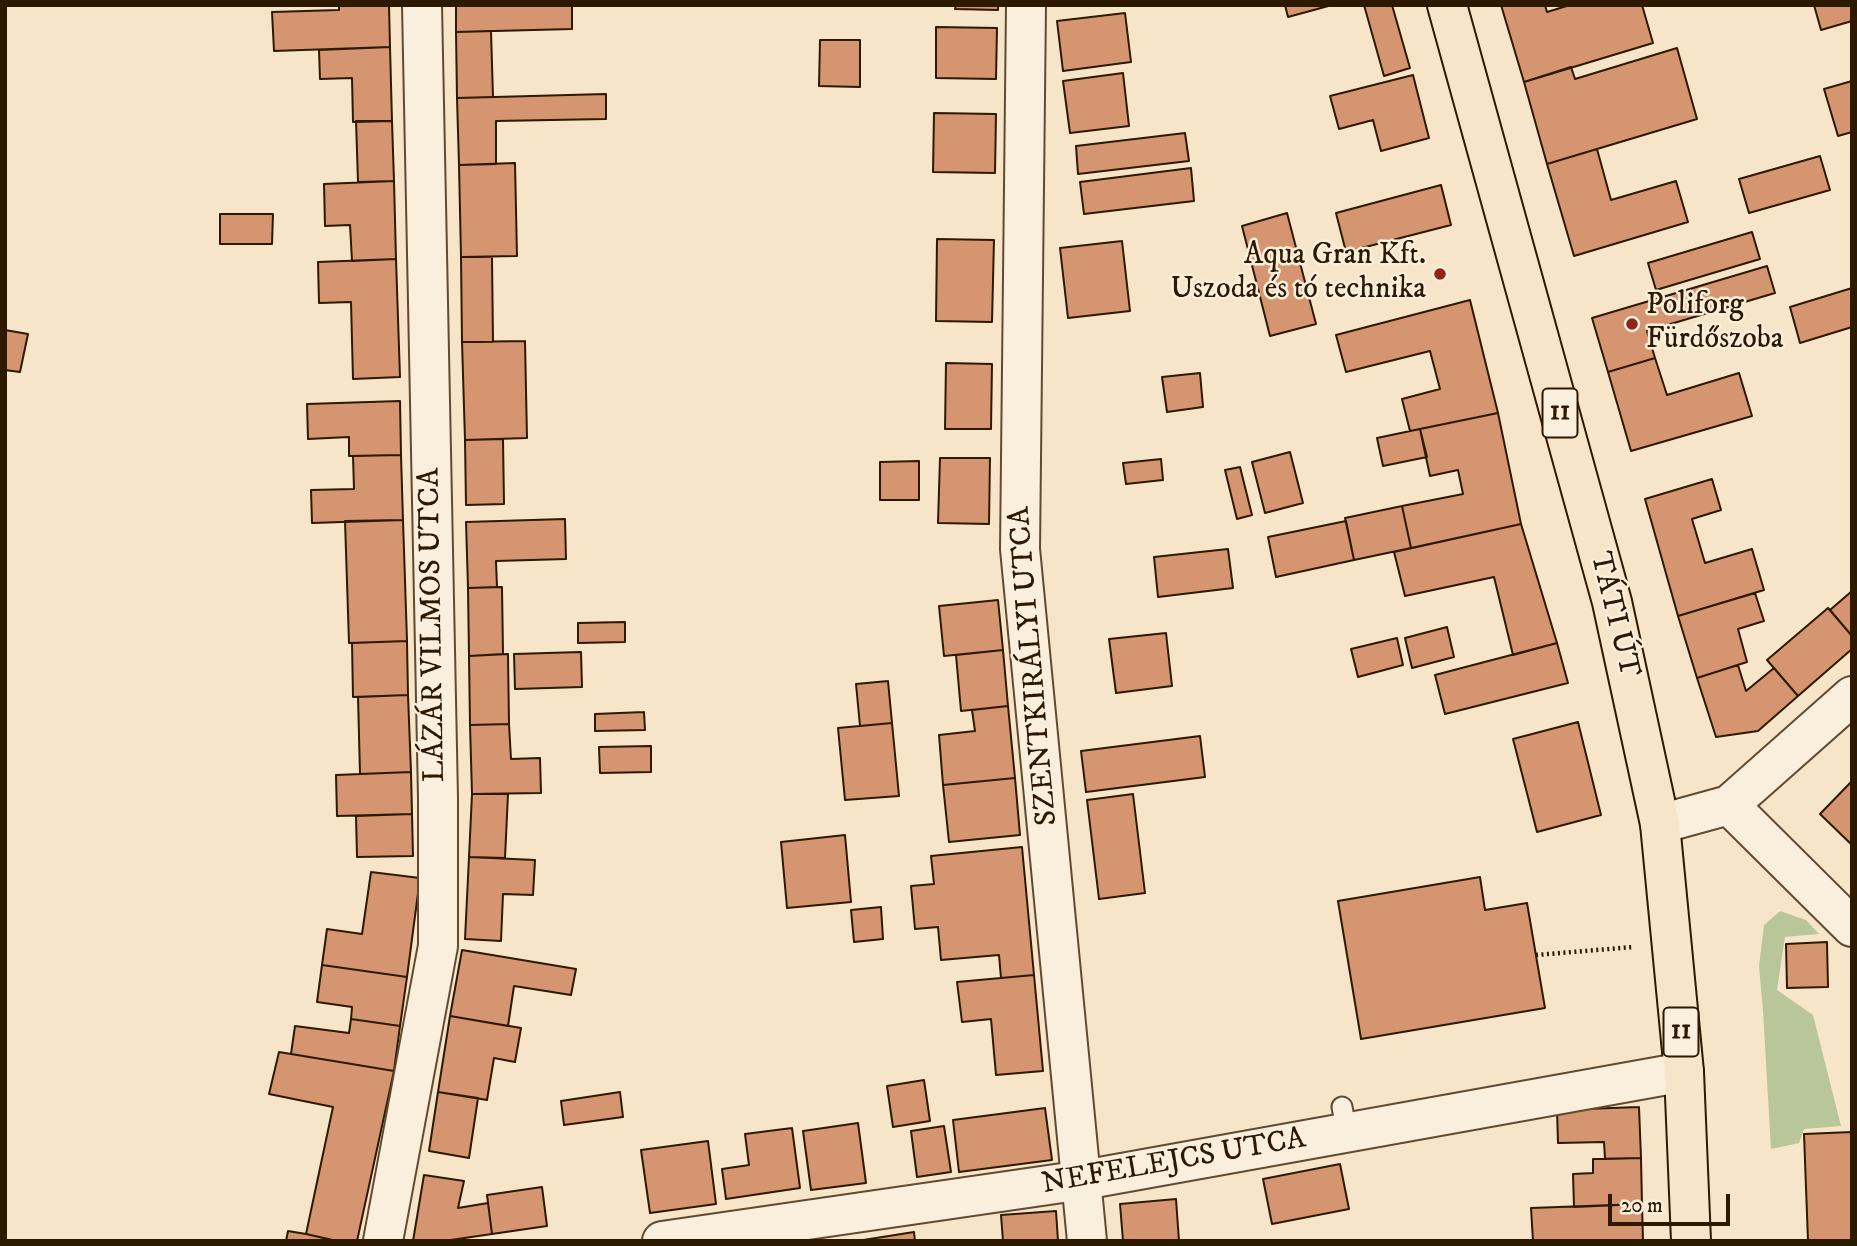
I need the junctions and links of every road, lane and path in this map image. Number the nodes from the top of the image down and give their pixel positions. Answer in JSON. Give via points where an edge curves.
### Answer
{"nodes":[{"id":1,"x":422,"y":5,"type":"edge"},
{"id":2,"x":1026,"y":5,"type":"edge"},
{"id":3,"x":1447,"y":5,"type":"edge"},
{"id":4,"x":1852,"y":696,"type":"edge"},
{"id":5,"x":1729,"y":805,"type":"junction"},
{"id":6,"x":1660,"y":824,"type":"junction"},
{"id":7,"x":1852,"y":927,"type":"edge"},
{"id":8,"x":1637,"y":947,"type":"dead end"},
{"id":9,"x":1536,"y":955,"type":"dead end"},
{"id":10,"x":1684,"y":1072,"type":"junction"},
{"id":11,"x":1083,"y":1180,"type":"junction"},
{"id":12,"x":383,"y":1241,"type":"edge"},
{"id":13,"x":662,"y":1241,"type":"edge"},
{"id":14,"x":1087,"y":1241,"type":"edge"},
{"id":15,"x":1691,"y":1241,"type":"edge"}],
"edges":[{"from":1,"to":12,"type":"street","name":"LÁZÁR VILMOS UTCA","via":[[438,946]]},
{"from":2,"to":11,"type":"street","name":"SZENTKIRÁLYI UTCA","via":[[1020,550]]},
{"from":3,"to":6,"type":"main road","name":"TÁTI ÚT","number":"11","via":[[1612,602]]},
{"from":4,"to":5,"type":"street"},
{"from":5,"to":6,"type":"street"},
{"from":5,"to":7,"type":"street"},
{"from":6,"to":10,"type":"main road","name":"TÁTI ÚT","number":"11"},
{"from":8,"to":9,"type":"path"},
{"from":10,"to":11,"type":"street","name":"NEFELEJCS UTCA","via":[[1345,1120]]},
{"from":10,"to":15,"type":"main road","name":"TÁTI ÚT","number":"11"},
{"from":11,"to":13,"type":"street","name":"NEFELEJCS UTCA"},
{"from":11,"to":14,"type":"street","name":"SZENTKIRÁLYI UTCA"}]}
